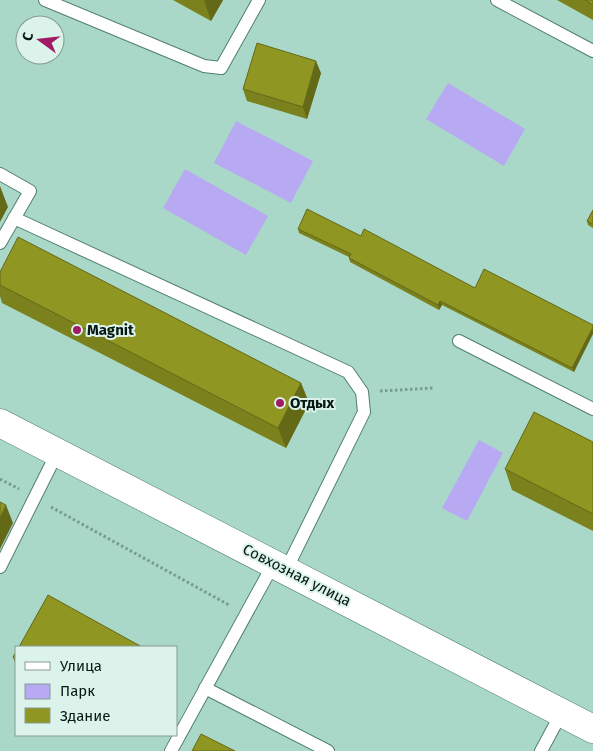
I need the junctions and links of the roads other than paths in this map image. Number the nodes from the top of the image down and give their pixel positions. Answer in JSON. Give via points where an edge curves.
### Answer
{"nodes":[{"id":1,"x":45,"y":0,"type":"edge"},
{"id":2,"x":259,"y":0,"type":"edge"},
{"id":3,"x":497,"y":0,"type":"edge"},
{"id":4,"x":68,"y":4,"type":"edge"},
{"id":5,"x":593,"y":50,"type":"edge"},
{"id":6,"x":0,"y":174,"type":"edge"},
{"id":7,"x":14,"y":218,"type":"junction"},
{"id":8,"x":0,"y":243,"type":"edge"},
{"id":9,"x":459,"y":342,"type":"dead end"},
{"id":10,"x":593,"y":409,"type":"edge"},
{"id":11,"x":0,"y":423,"type":"edge"},
{"id":12,"x":57,"y":453,"type":"junction"},
{"id":13,"x":280,"y":567,"type":"junction"},
{"id":14,"x":0,"y":568,"type":"edge"},
{"id":15,"x":205,"y":688,"type":"junction"},
{"id":16,"x":562,"y":712,"type":"junction"},
{"id":17,"x":592,"y":726,"type":"edge"},
{"id":18,"x":171,"y":751,"type":"edge"},
{"id":19,"x":328,"y":751,"type":"edge"},
{"id":20,"x":541,"y":751,"type":"edge"}],
"edges":[{"from":1,"to":4,"type":"lane"},
{"from":2,"to":4,"type":"lane","via":[[221,68],[204,66]]},
{"from":3,"to":5,"type":"lane"},
{"from":6,"to":7,"type":"lane","via":[[30,191]]},
{"from":7,"to":8,"type":"lane"},
{"from":7,"to":13,"type":"lane","via":[[348,372],[362,392],[364,412]]},
{"from":9,"to":10,"type":"lane"},
{"from":11,"to":12,"type":"street","name":"Совхозная улица"},
{"from":12,"to":13,"type":"street","name":"Совхозная улица"},
{"from":12,"to":14,"type":"lane"},
{"from":13,"to":15,"type":"lane","via":[[247,612]]},
{"from":13,"to":16,"type":"street","name":"Совхозная улица"},
{"from":15,"to":18,"type":"lane"},
{"from":15,"to":19,"type":"lane"},
{"from":16,"to":17,"type":"street","name":"Совхозная улица"},
{"from":16,"to":20,"type":"lane"}]}
